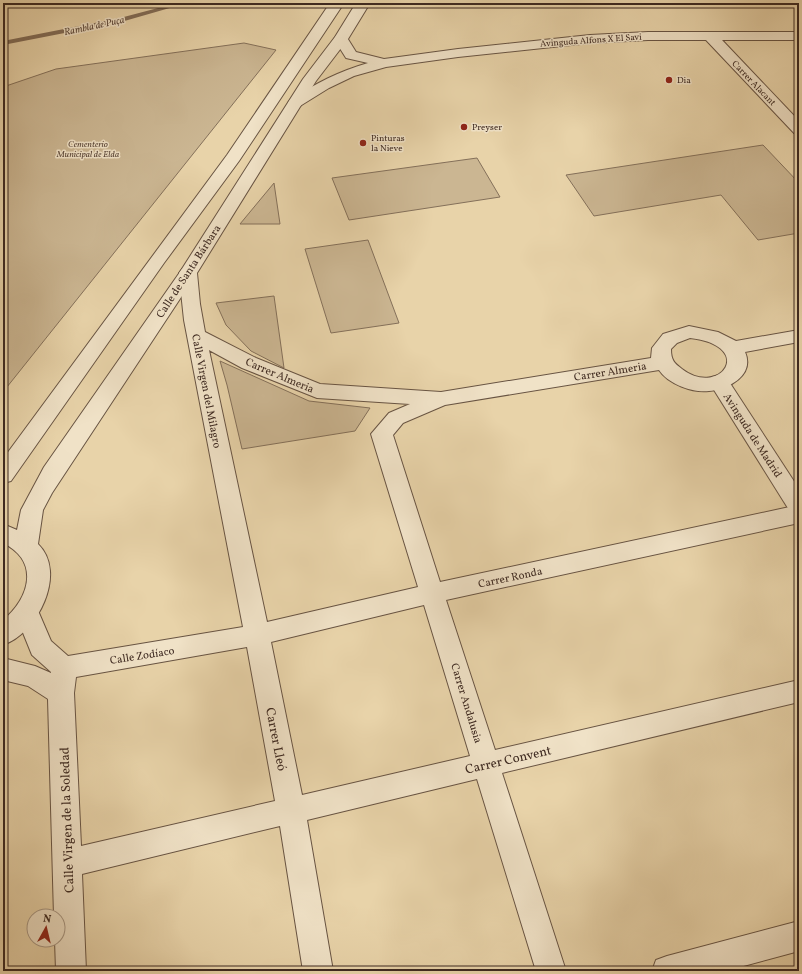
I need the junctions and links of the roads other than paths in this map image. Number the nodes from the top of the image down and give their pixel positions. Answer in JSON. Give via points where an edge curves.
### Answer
{"nodes":[{"id":1,"x":337,"y":3,"type":"edge"},
{"id":2,"x":363,"y":3,"type":"edge"},
{"id":3,"x":710,"y":36,"type":"junction"},
{"id":4,"x":799,"y":36,"type":"edge"},
{"id":5,"x":341,"y":39,"type":"junction"},
{"id":6,"x":385,"y":63,"type":"junction"},
{"id":7,"x":295,"y":103,"type":"junction"},
{"id":8,"x":799,"y":130,"type":"edge"},
{"id":9,"x":188,"y":273,"type":"junction"},
{"id":10,"x":197,"y":336,"type":"junction"},
{"id":11,"x":799,"y":336,"type":"edge"},
{"id":12,"x":732,"y":348,"type":"junction"},
{"id":13,"x":662,"y":363,"type":"junction"},
{"id":14,"x":719,"y":382,"type":"junction"},
{"id":15,"x":441,"y":399,"type":"junction"},
{"id":16,"x":382,"y":434,"type":"joint"},
{"id":17,"x":3,"y":475,"type":"edge"},
{"id":18,"x":799,"y":507,"type":"edge"},
{"id":19,"x":232,"y":508,"type":"joint"},
{"id":20,"x":799,"y":514,"type":"edge"},
{"id":21,"x":3,"y":533,"type":"edge"},
{"id":22,"x":26,"y":545,"type":"junction"},
{"id":23,"x":432,"y":593,"type":"junction"},
{"id":24,"x":27,"y":613,"type":"junction"},
{"id":25,"x":3,"y":635,"type":"edge"},
{"id":26,"x":256,"y":636,"type":"junction"},
{"id":27,"x":221,"y":642,"type":"joint"},
{"id":28,"x":3,"y":669,"type":"edge"},
{"id":29,"x":62,"y":681,"type":"junction"},
{"id":30,"x":799,"y":691,"type":"edge"},
{"id":31,"x":486,"y":764,"type":"junction"},
{"id":32,"x":291,"y":810,"type":"junction"},
{"id":33,"x":68,"y":863,"type":"junction"},
{"id":34,"x":799,"y":936,"type":"edge"},
{"id":35,"x":71,"y":971,"type":"edge"},
{"id":36,"x":318,"y":971,"type":"edge"},
{"id":37,"x":551,"y":971,"type":"edge"},
{"id":38,"x":667,"y":971,"type":"edge"}],
"edges":[{"from":1,"to":17,"type":"street","via":[[233,158]]},
{"from":2,"to":5,"type":"street","name":"Calle de Santa Bárbara"},
{"from":3,"to":4,"type":"street","name":"Avinguda Alfons X El Savi"},
{"from":3,"to":6,"type":"street","name":"Avinguda Alfons X El Savi","via":[[590,39]]},
{"from":3,"to":8,"type":"street","name":"Carrer Alacant"},
{"from":5,"to":6,"type":"street","name":"Avinguda Alfons X El Savi","via":[[351,55]]},
{"from":5,"to":7,"type":"street","name":"Calle de Santa Bárbara"},
{"from":6,"to":7,"type":"street","name":"Avinguda Alfons X El Savi","via":[[349,73]]},
{"from":7,"to":9,"type":"street","name":"Calle de Santa Bárbara"},
{"from":9,"to":10,"type":"street","name":"Calle Virgen del Milagro","via":[[189,298]]},
{"from":9,"to":22,"type":"street","name":"Calle de Santa Bárbara","via":[[41,492],[32,510]]},
{"from":10,"to":15,"type":"street","name":"Carrer Almeria","via":[[249,363],[317,391]]},
{"from":10,"to":19,"type":"street","name":"Calle Virgen del Milagro"},
{"from":11,"to":12,"type":"street"},
{"from":12,"to":13,"type":"street","via":[[720,339],[706,334],[689,332],[674,335],[664,342],[660,352]]},
{"from":12,"to":14,"type":"street","via":[[738,358],[738,368],[732,377]]},
{"from":13,"to":14,"type":"street","via":[[679,378],[706,384]]},
{"from":13,"to":15,"type":"street","name":"Carrer Almeria"},
{"from":14,"to":18,"type":"street","name":"Avinguda de Madrid"},
{"from":15,"to":16,"type":"street","name":"Carrer Almeria","via":[[396,418]]},
{"from":16,"to":23,"type":"street","name":"Carrer Andalusia"},
{"from":19,"to":26,"type":"street","name":"Carrer Lleó"},
{"from":20,"to":23,"type":"street","name":"Carrer Ronda"},
{"from":21,"to":22,"type":"street"},
{"from":22,"to":24,"type":"street","via":[[36,559],[39,576],[36,594]]},
{"from":23,"to":26,"type":"street","name":"Carrer Ronda"},
{"from":23,"to":31,"type":"street","name":"Carrer Andalusia"},
{"from":24,"to":25,"type":"street"},
{"from":24,"to":29,"type":"street","via":[[41,648]]},
{"from":26,"to":27,"type":"street","name":"Carrer Ronda"},
{"from":26,"to":32,"type":"street","name":"Carrer Lleó"},
{"from":27,"to":29,"type":"street","name":"Calle Zodíaco"},
{"from":28,"to":29,"type":"street"},
{"from":29,"to":33,"type":"street","name":"Calle Virgen de la Soledad"},
{"from":30,"to":31,"type":"street","name":"Carrer Convent"},
{"from":31,"to":32,"type":"street","name":"Carrer Convent"},
{"from":31,"to":37,"type":"street","name":"Carrer Andalusia"},
{"from":32,"to":33,"type":"street","name":"Carrer Convent"},
{"from":32,"to":36,"type":"street","name":"Carrer Lleó"},
{"from":33,"to":35,"type":"street","name":"Calle Virgen de la Soledad"},
{"from":34,"to":38,"type":"street"}]}
